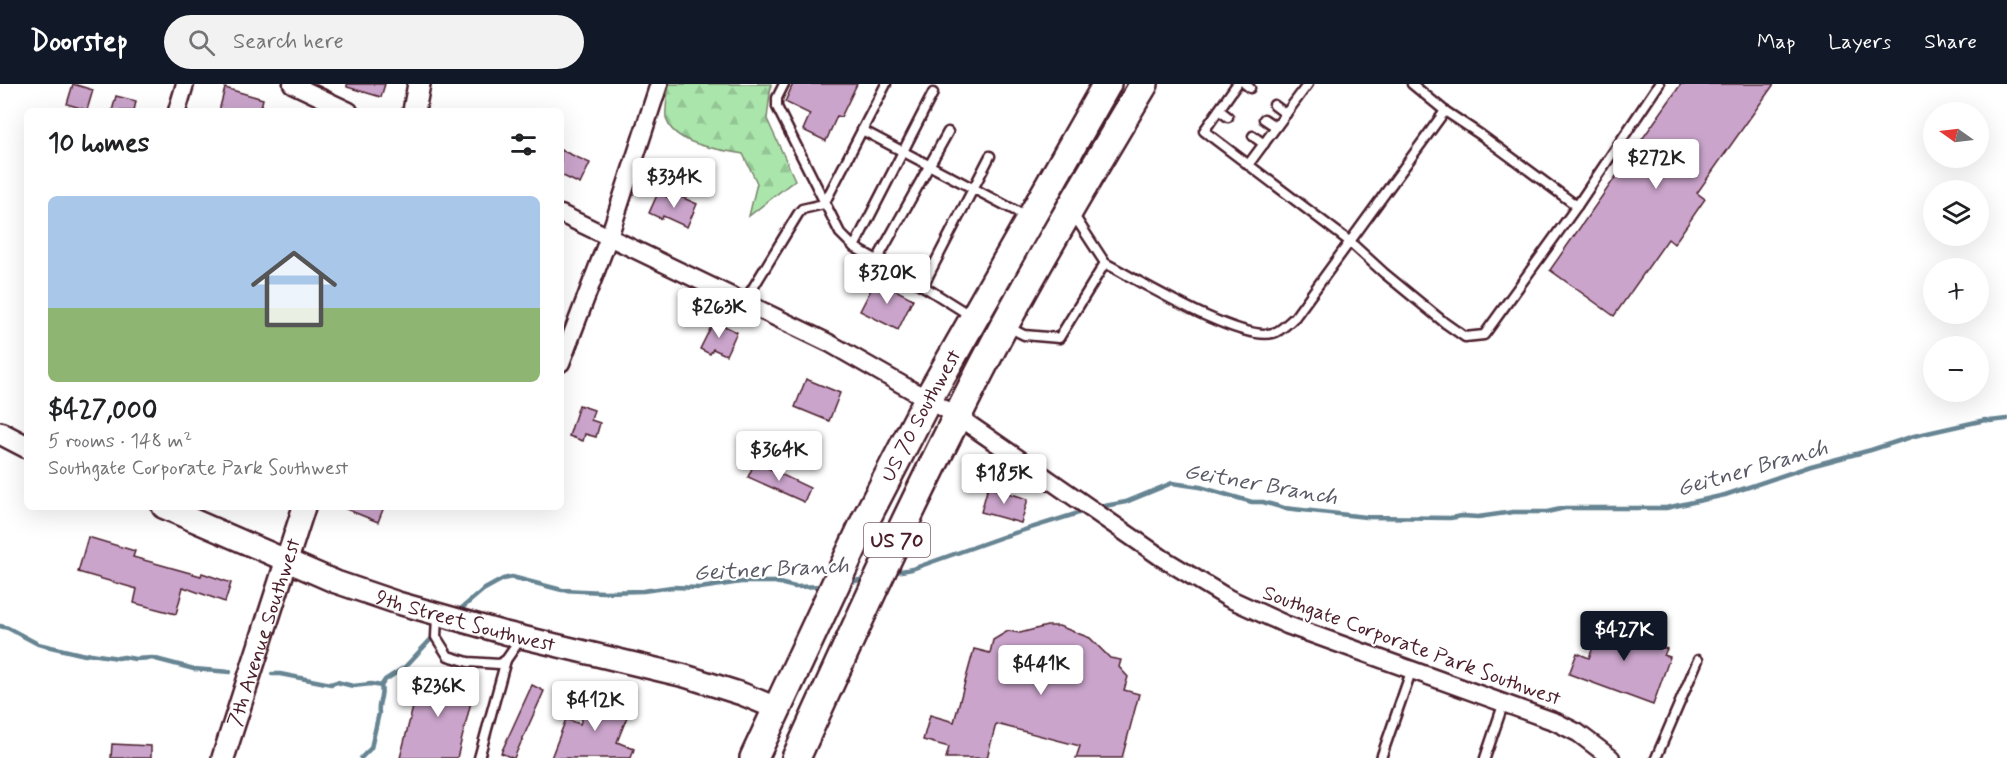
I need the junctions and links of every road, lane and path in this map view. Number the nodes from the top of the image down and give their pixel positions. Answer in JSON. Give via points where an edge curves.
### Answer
{"nodes":[{"id":1,"x":185,"y":84,"type":"edge"},
{"id":2,"x":292,"y":84,"type":"edge"},
{"id":3,"x":419,"y":84,"type":"edge"},
{"id":4,"x":659,"y":84,"type":"edge"},
{"id":5,"x":784,"y":84,"type":"edge"},
{"id":6,"x":886,"y":84,"type":"edge"},
{"id":7,"x":1107,"y":84,"type":"edge"},
{"id":8,"x":1144,"y":84,"type":"edge"},
{"id":9,"x":1238,"y":84,"type":"edge"},
{"id":10,"x":1307,"y":84,"type":"edge"},
{"id":11,"x":1412,"y":84,"type":"edge"},
{"id":12,"x":1659,"y":84,"type":"edge"},
{"id":13,"x":933,"y":93,"type":"dead end"},
{"id":14,"x":1230,"y":94,"type":"junction"},
{"id":15,"x":1239,"y":101,"type":"dead end"},
{"id":16,"x":1274,"y":105,"type":"dead end"},
{"id":17,"x":178,"y":108,"type":"edge"},
{"id":18,"x":343,"y":108,"type":"edge"},
{"id":19,"x":415,"y":108,"type":"edge"},
{"id":20,"x":1219,"y":110,"type":"junction"},
{"id":21,"x":1445,"y":111,"type":"junction"},
{"id":22,"x":1286,"y":114,"type":"junction"},
{"id":23,"x":1228,"y":117,"type":"dead end"},
{"id":24,"x":1264,"y":119,"type":"dead end"},
{"id":25,"x":1276,"y":128,"type":"junction"},
{"id":26,"x":862,"y":130,"type":"junction"},
{"id":27,"x":948,"y":132,"type":"dead end"},
{"id":28,"x":1253,"y":136,"type":"dead end"},
{"id":29,"x":1264,"y":144,"type":"junction"},
{"id":30,"x":903,"y":152,"type":"junction"},
{"id":31,"x":990,"y":156,"type":"dead end"},
{"id":32,"x":1248,"y":165,"type":"junction"},
{"id":33,"x":930,"y":166,"type":"junction"},
{"id":34,"x":973,"y":189,"type":"junction"},
{"id":35,"x":824,"y":204,"type":"junction"},
{"id":36,"x":1577,"y":206,"type":"junction"},
{"id":37,"x":1070,"y":209,"type":"junction"},
{"id":38,"x":564,"y":215,"type":"edge"},
{"id":39,"x":1029,"y":221,"type":"junction"},
{"id":40,"x":609,"y":237,"type":"junction"},
{"id":41,"x":1349,"y":241,"type":"junction"},
{"id":42,"x":854,"y":247,"type":"junction"},
{"id":43,"x":876,"y":260,"type":"junction"},
{"id":44,"x":1105,"y":262,"type":"junction"},
{"id":45,"x":923,"y":286,"type":"junction"},
{"id":46,"x":745,"y":301,"type":"junction"},
{"id":47,"x":974,"y":317,"type":"junction"},
{"id":48,"x":1005,"y":325,"type":"junction"},
{"id":49,"x":564,"y":355,"type":"edge"},
{"id":50,"x":928,"y":399,"type":"junction"},
{"id":51,"x":957,"y":416,"type":"junction"},
{"id":52,"x":0,"y":433,"type":"edge"},
{"id":53,"x":24,"y":445,"type":"edge"},
{"id":54,"x":170,"y":510,"type":"edge"},
{"id":55,"x":303,"y":510,"type":"edge"},
{"id":56,"x":287,"y":561,"type":"junction"},
{"id":57,"x":437,"y":614,"type":"junction"},
{"id":58,"x":522,"y":637,"type":"junction"},
{"id":59,"x":506,"y":660,"type":"junction"},
{"id":60,"x":1698,"y":660,"type":"dead end"},
{"id":61,"x":1412,"y":669,"type":"junction"},
{"id":62,"x":1504,"y":702,"type":"junction"},
{"id":63,"x":776,"y":708,"type":"junction"},
{"id":64,"x":223,"y":758,"type":"edge"},
{"id":65,"x":479,"y":758,"type":"edge"},
{"id":66,"x":754,"y":758,"type":"edge"},
{"id":67,"x":796,"y":758,"type":"edge"},
{"id":68,"x":1381,"y":758,"type":"edge"},
{"id":69,"x":1485,"y":758,"type":"edge"},
{"id":70,"x":1611,"y":758,"type":"edge"},
{"id":71,"x":1656,"y":758,"type":"edge"}],
"edges":[{"from":1,"to":17,"type":"street"},
{"from":2,"to":18,"type":"street"},
{"from":3,"to":19,"type":"street"},
{"from":4,"to":40,"type":"street"},
{"from":5,"to":35,"type":"lane","via":[[777,107]]},
{"from":6,"to":26,"type":"lane"},
{"from":7,"to":39,"type":"main road","name":"US 70 Southwest","number":"US 70"},
{"from":8,"to":37,"type":"main road","name":"US 70 Southwest","number":"US 70"},
{"from":9,"to":14,"type":"lane"},
{"from":10,"to":22,"type":"lane"},
{"from":11,"to":21,"type":"lane"},
{"from":12,"to":36,"type":"lane"},
{"from":13,"to":30,"type":"lane"},
{"from":14,"to":15,"type":"lane"},
{"from":14,"to":20,"type":"lane"},
{"from":16,"to":22,"type":"lane"},
{"from":20,"to":23,"type":"lane"},
{"from":20,"to":32,"type":"lane","via":[[1204,131]]},
{"from":21,"to":36,"type":"lane"},
{"from":21,"to":41,"type":"lane"},
{"from":22,"to":25,"type":"lane"},
{"from":24,"to":25,"type":"lane"},
{"from":25,"to":29,"type":"lane"},
{"from":26,"to":30,"type":"lane"},
{"from":26,"to":35,"type":"lane"},
{"from":27,"to":33,"type":"lane"},
{"from":28,"to":29,"type":"lane"},
{"from":29,"to":32,"type":"lane"},
{"from":30,"to":33,"type":"lane"},
{"from":30,"to":42,"type":"lane"},
{"from":31,"to":34,"type":"lane"},
{"from":32,"to":41,"type":"lane"},
{"from":33,"to":34,"type":"lane"},
{"from":33,"to":43,"type":"lane"},
{"from":34,"to":39,"type":"lane"},
{"from":34,"to":45,"type":"lane"},
{"from":35,"to":42,"type":"lane","via":[[837,230]]},
{"from":35,"to":46,"type":"lane","via":[[802,209]]},
{"from":36,"to":41,"type":"lane","via":[[1484,334],[1465,337]]},
{"from":37,"to":44,"type":"lane"},
{"from":37,"to":48,"type":"main road","name":"US 70 Southwest","number":"US 70"},
{"from":38,"to":40,"type":"street","name":"Southgate Corporate Park Southwest"},
{"from":39,"to":47,"type":"main road","name":"US 70 Southwest","number":"US 70"},
{"from":40,"to":46,"type":"street","name":"Southgate Corporate Park Southwest"},
{"from":40,"to":49,"type":"street"},
{"from":41,"to":44,"type":"lane","via":[[1295,317],[1274,333],[1255,334],[1224,324]]},
{"from":42,"to":43,"type":"lane"},
{"from":43,"to":45,"type":"lane"},
{"from":44,"to":48,"type":"lane","via":[[1059,338],[1024,335]]},
{"from":45,"to":47,"type":"lane"},
{"from":46,"to":50,"type":"street","name":"Southgate Corporate Park Southwest"},
{"from":47,"to":50,"type":"main road","name":"US 70 Southwest","number":"US 70"},
{"from":48,"to":51,"type":"main road","name":"US 70 Southwest","number":"US 70"},
{"from":50,"to":51,"type":"street","name":"Southgate Corporate Park Southwest"},
{"from":50,"to":63,"type":"main road","name":"US 70 Southwest","number":"US 70"},
{"from":51,"to":61,"type":"street","name":"Southgate Corporate Park Southwest","via":[[1162,558],[1228,598],[1287,626]]},
{"from":51,"to":67,"type":"main road","name":"US 70 Southwest","number":"US 70"},
{"from":52,"to":53,"type":"street"},
{"from":54,"to":56,"type":"street","name":"9th Street Southwest"},
{"from":55,"to":56,"type":"street","name":"7th Avenue Southwest"},
{"from":56,"to":57,"type":"street","name":"9th Street Southwest","via":[[336,582]]},
{"from":56,"to":64,"type":"street","name":"7th Avenue Southwest"},
{"from":57,"to":58,"type":"street","name":"9th Street Southwest"},
{"from":57,"to":59,"type":"lane","via":[[436,637],[448,656],[468,662],[499,664]]},
{"from":58,"to":59,"type":"lane"},
{"from":58,"to":63,"type":"street","name":"9th Street Southwest","via":[[685,676]]},
{"from":59,"to":65,"type":"lane"},
{"from":60,"to":71,"type":"lane"},
{"from":61,"to":62,"type":"street","name":"Southgate Corporate Park Southwest"},
{"from":61,"to":68,"type":"lane"},
{"from":62,"to":69,"type":"lane"},
{"from":62,"to":70,"type":"street","name":"Southgate Corporate Park Southwest","via":[[1571,729]]},
{"from":63,"to":66,"type":"main road","name":"US 70 Southwest","number":"US 70"}]}
